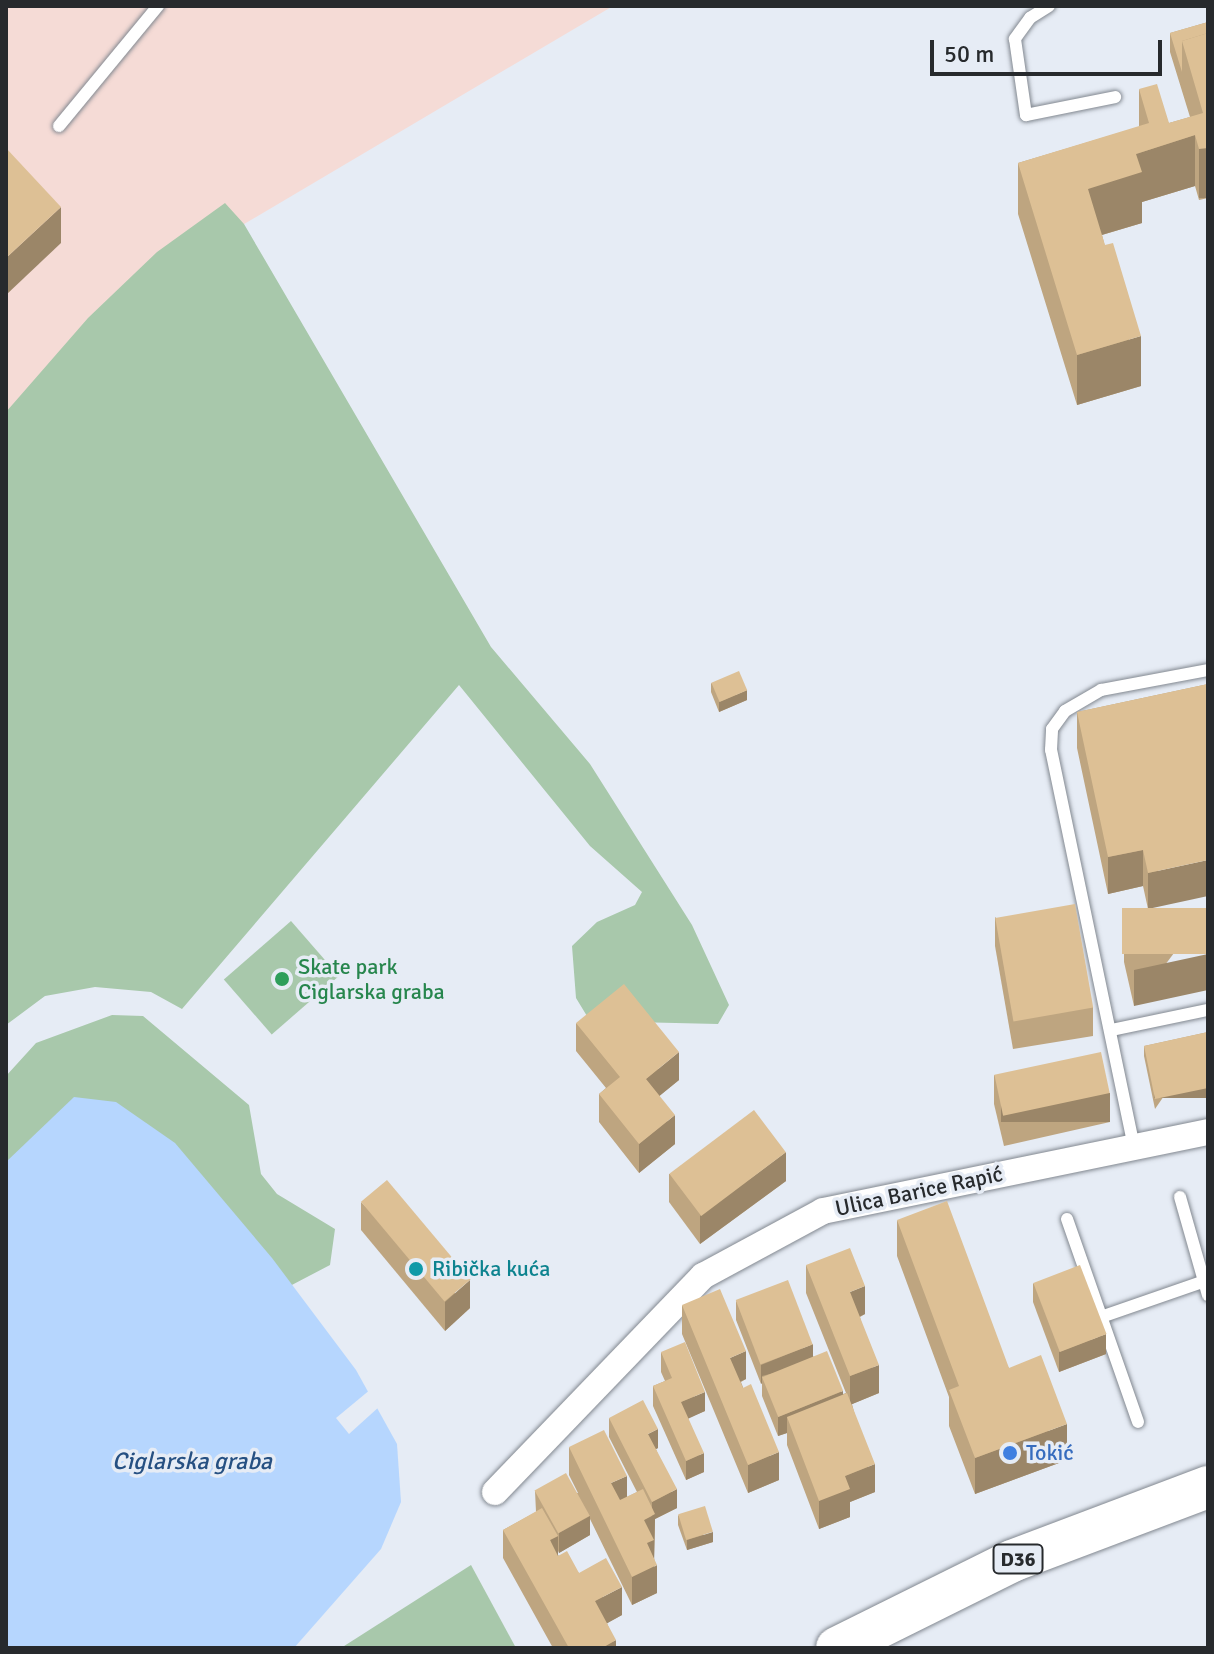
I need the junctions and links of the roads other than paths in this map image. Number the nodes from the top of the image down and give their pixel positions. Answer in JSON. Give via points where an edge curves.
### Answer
{"nodes":[{"id":1,"x":158,"y":6,"type":"edge"},
{"id":2,"x":1049,"y":6,"type":"edge"},
{"id":3,"x":1115,"y":97,"type":"dead end"},
{"id":4,"x":59,"y":126,"type":"dead end"},
{"id":5,"x":1208,"y":670,"type":"edge"},
{"id":6,"x":1208,"y":1010,"type":"edge"},
{"id":7,"x":1112,"y":1030,"type":"junction"},
{"id":8,"x":1208,"y":1132,"type":"edge"},
{"id":9,"x":1134,"y":1147,"type":"junction"},
{"id":10,"x":1180,"y":1197,"type":"dead end"},
{"id":11,"x":1067,"y":1219,"type":"dead end"},
{"id":12,"x":1206,"y":1280,"type":"edge"},
{"id":13,"x":1208,"y":1295,"type":"edge"},
{"id":14,"x":1101,"y":1317,"type":"junction"},
{"id":15,"x":1138,"y":1422,"type":"dead end"},
{"id":16,"x":1208,"y":1489,"type":"edge"},
{"id":17,"x":495,"y":1492,"type":"dead end"},
{"id":18,"x":837,"y":1648,"type":"edge"}],
"edges":[{"from":1,"to":4,"type":"lane"},
{"from":2,"to":3,"type":"lane","via":[[1030,18],[1015,39],[1026,115]]},
{"from":5,"to":7,"type":"lane","via":[[1101,690],[1065,711],[1052,729],[1051,750]]},
{"from":6,"to":7,"type":"lane"},
{"from":7,"to":9,"type":"lane"},
{"from":8,"to":9,"type":"street","name":"Ulica Barice Rapić"},
{"from":9,"to":17,"type":"street","name":"Ulica Barice Rapić","via":[[833,1207],[721,1265],[703,1276]]},
{"from":10,"to":12,"type":"lane"},
{"from":11,"to":14,"type":"lane"},
{"from":12,"to":13,"type":"lane"},
{"from":12,"to":14,"type":"lane"},
{"from":14,"to":15,"type":"lane"},
{"from":16,"to":18,"type":"main road","number":"D36","via":[[1012,1561]]}]}
